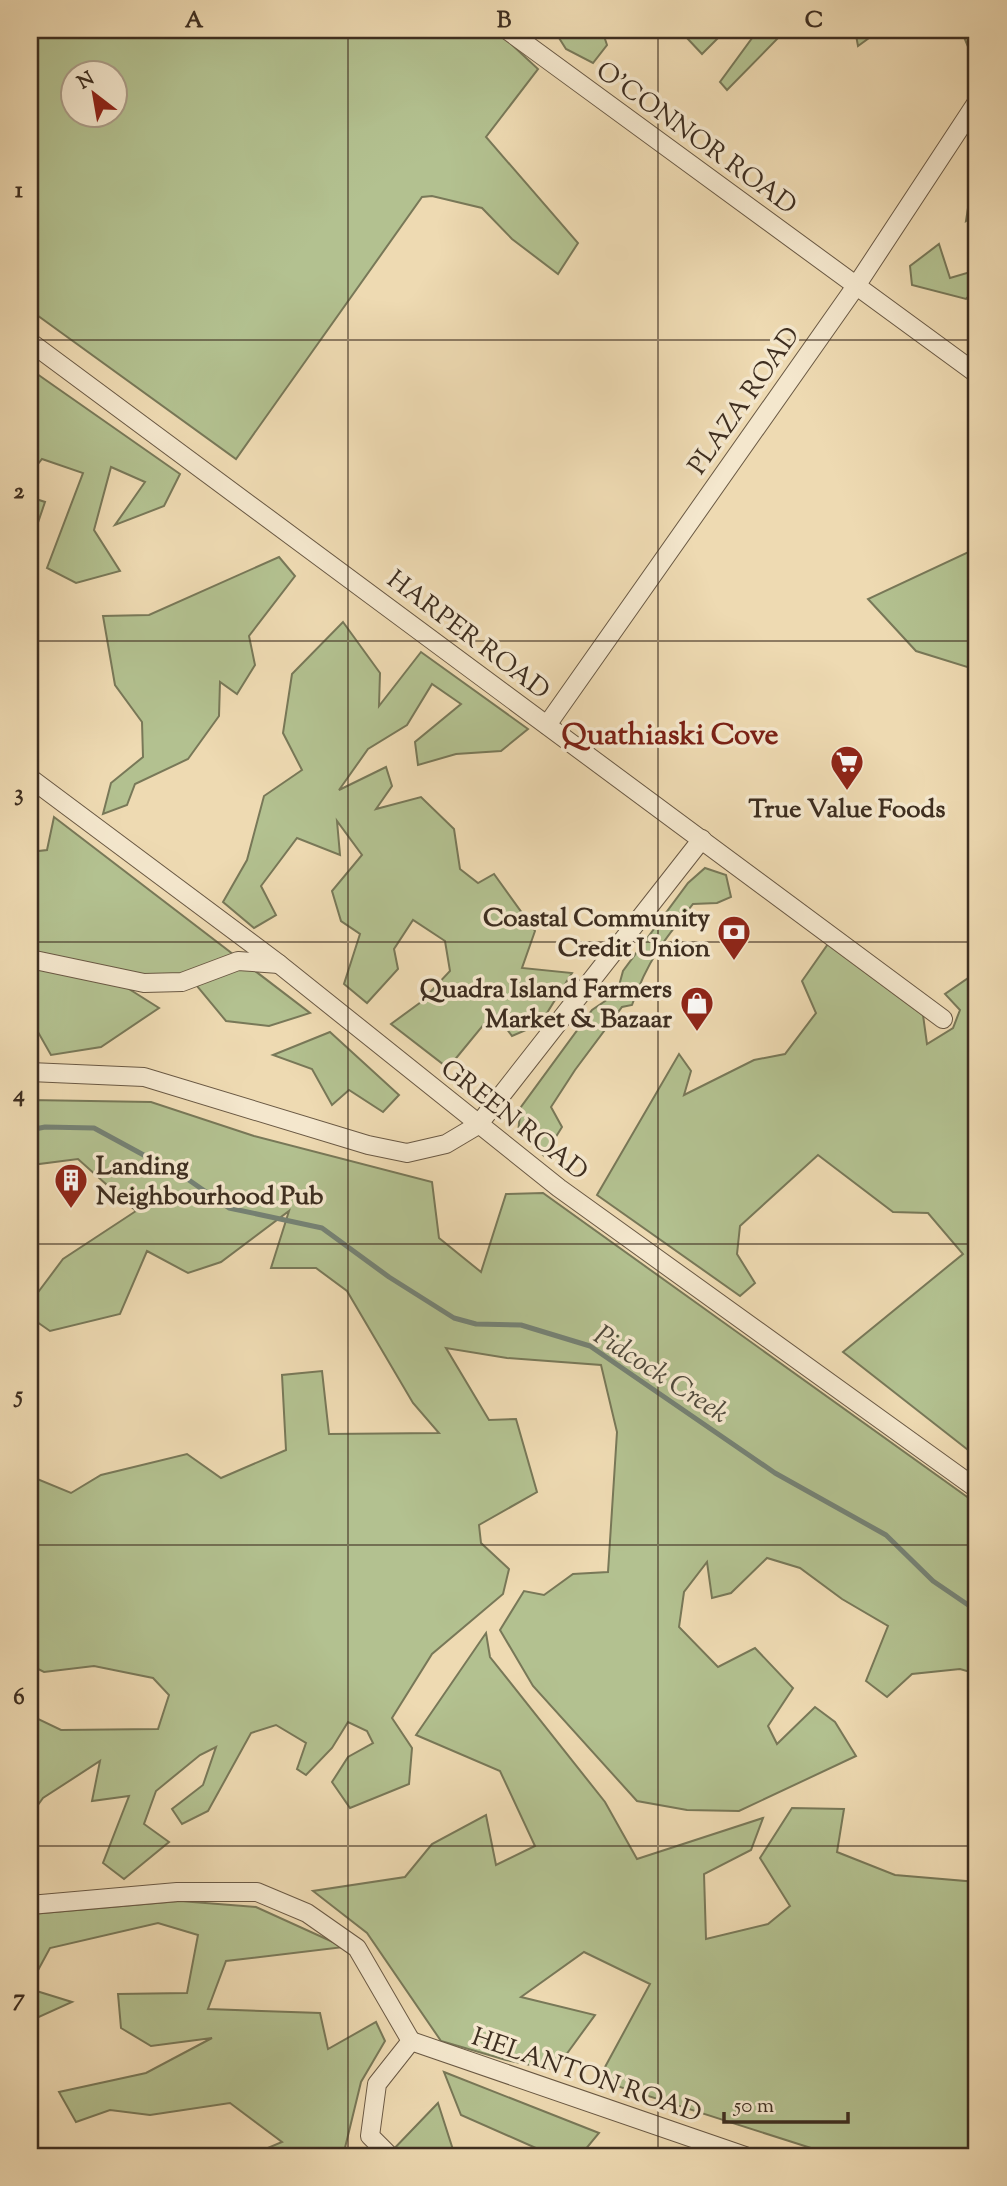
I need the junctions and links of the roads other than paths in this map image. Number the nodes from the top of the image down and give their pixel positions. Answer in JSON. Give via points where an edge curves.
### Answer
{"nodes":[{"id":1,"x":507,"y":30,"type":"edge"},
{"id":2,"x":977,"y":102,"type":"edge"},
{"id":3,"x":856,"y":286,"type":"junction"},
{"id":4,"x":30,"y":342,"type":"edge"},
{"id":5,"x":977,"y":374,"type":"edge"},
{"id":6,"x":547,"y":725,"type":"junction"},
{"id":7,"x":30,"y":778,"type":"edge"},
{"id":8,"x":702,"y":839,"type":"junction"},
{"id":9,"x":30,"y":959,"type":"edge"},
{"id":10,"x":279,"y":964,"type":"junction"},
{"id":11,"x":943,"y":1019,"type":"dead end"},
{"id":12,"x":30,"y":1072,"type":"edge"},
{"id":13,"x":478,"y":1125,"type":"junction"},
{"id":14,"x":977,"y":1489,"type":"edge"},
{"id":15,"x":30,"y":1905,"type":"edge"},
{"id":16,"x":411,"y":2041,"type":"junction"},
{"id":17,"x":390,"y":2156,"type":"edge"},
{"id":18,"x":746,"y":2156,"type":"edge"}],
"edges":[{"from":1,"to":3,"type":"street","name":"O'CONNOR ROAD"},
{"from":2,"to":3,"type":"street","name":"PLAZA ROAD"},
{"from":3,"to":5,"type":"street","name":"O'CONNOR ROAD"},
{"from":3,"to":6,"type":"street","name":"PLAZA ROAD"},
{"from":4,"to":6,"type":"street","name":"HARPER ROAD"},
{"from":6,"to":8,"type":"street","name":"HARPER ROAD"},
{"from":7,"to":10,"type":"street","name":"GREEN ROAD"},
{"from":8,"to":11,"type":"street","name":"HARPER ROAD"},
{"from":8,"to":13,"type":"street"},
{"from":9,"to":10,"type":"street","via":[[145,983],[182,982],[239,961]]},
{"from":10,"to":13,"type":"street","name":"GREEN ROAD"},
{"from":12,"to":13,"type":"street","via":[[144,1077],[407,1153],[446,1144]]},
{"from":13,"to":14,"type":"street","name":"GREEN ROAD"},
{"from":15,"to":16,"type":"street","via":[[177,1892],[257,1892],[307,1913],[357,1948]]},
{"from":16,"to":17,"type":"street","via":[[377,2084],[370,2136]]},
{"from":16,"to":18,"type":"street","name":"HELANTON ROAD"}]}
